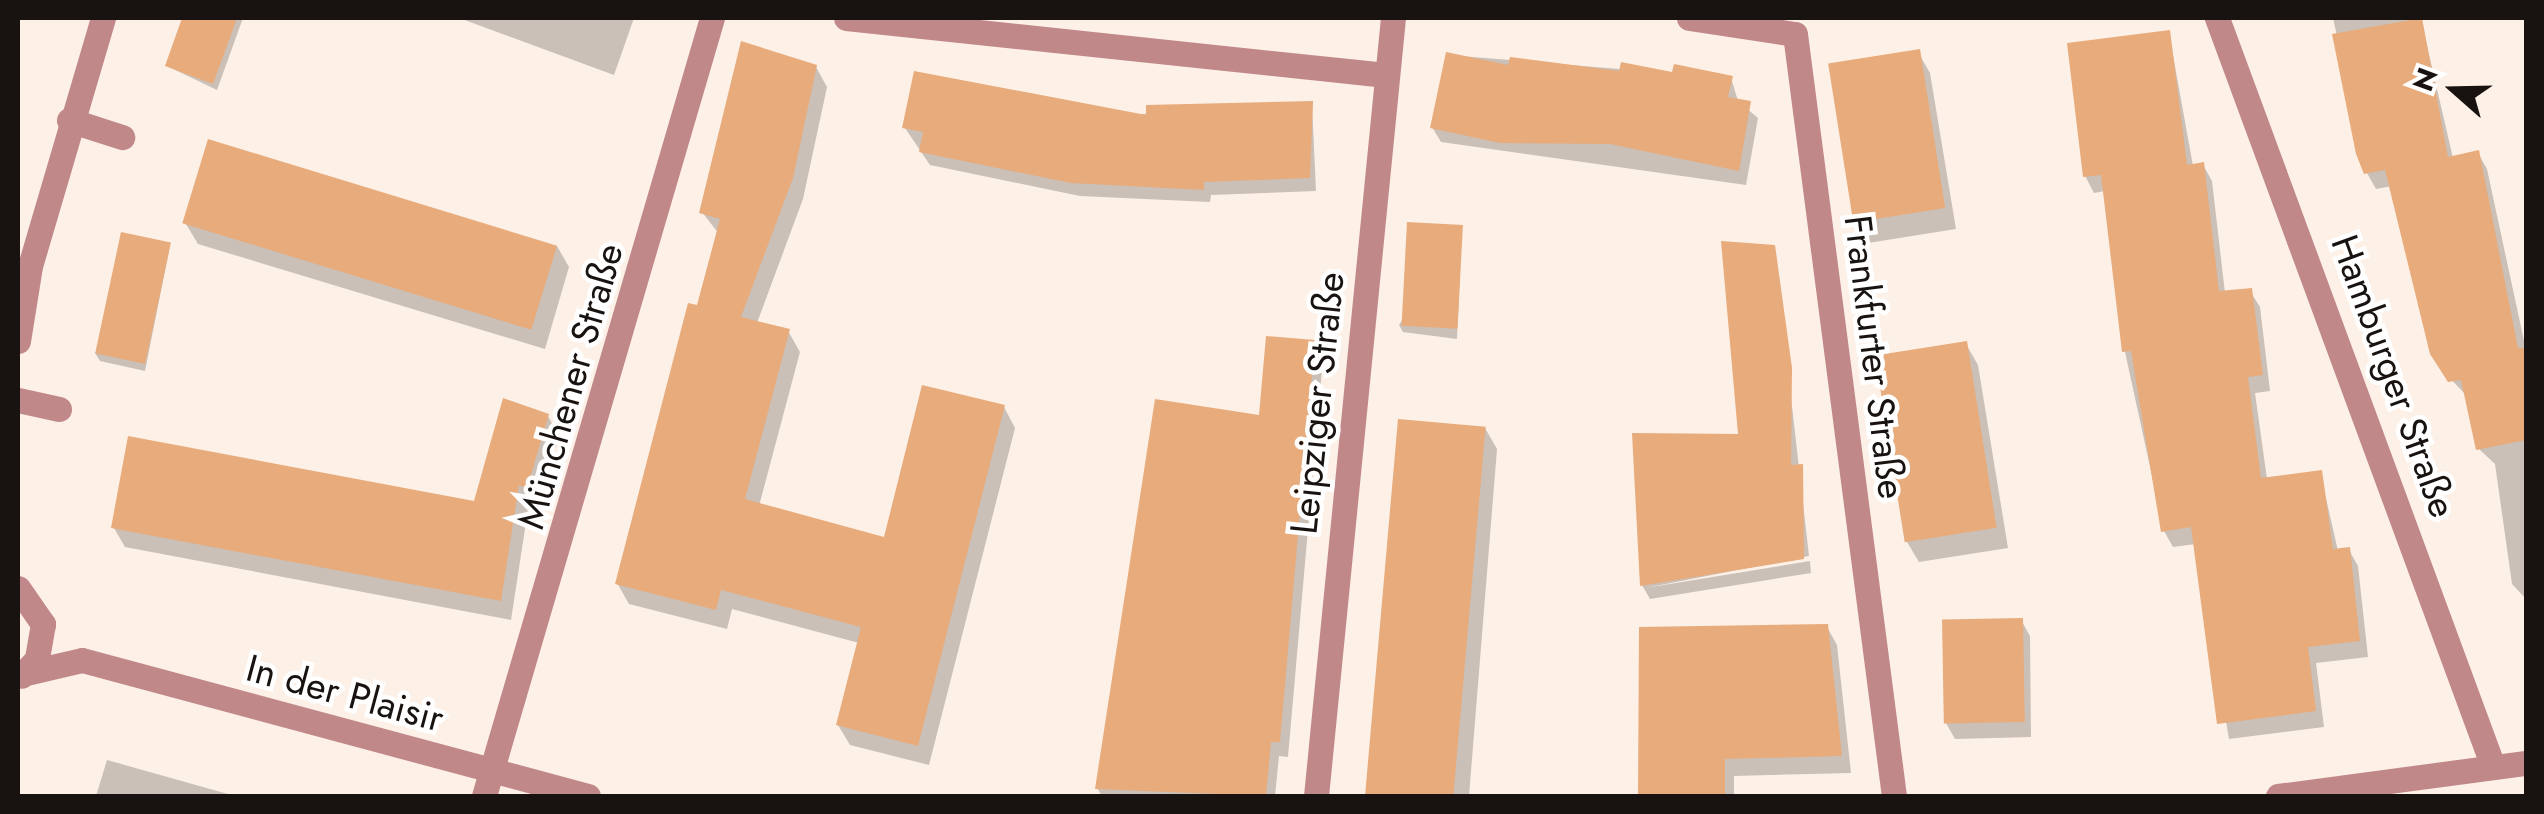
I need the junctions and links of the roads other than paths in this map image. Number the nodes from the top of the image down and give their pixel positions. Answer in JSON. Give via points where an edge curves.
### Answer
{"nodes":[{"id":1,"x":103,"y":18,"type":"edge"},
{"id":2,"x":712,"y":18,"type":"edge"},
{"id":3,"x":846,"y":18,"type":"edge"},
{"id":4,"x":1393,"y":18,"type":"edge"},
{"id":5,"x":1689,"y":18,"type":"edge"},
{"id":6,"x":2217,"y":18,"type":"edge"},
{"id":7,"x":1386,"y":75,"type":"junction"},
{"id":8,"x":69,"y":120,"type":"junction"},
{"id":9,"x":122,"y":137,"type":"dead end"},
{"id":10,"x":18,"y":341,"type":"edge"},
{"id":11,"x":18,"y":400,"type":"edge"},
{"id":12,"x":60,"y":409,"type":"dead end"},
{"id":13,"x":18,"y":588,"type":"edge"},
{"id":14,"x":43,"y":624,"type":"junction"},
{"id":15,"x":82,"y":660,"type":"junction"},
{"id":16,"x":22,"y":676,"type":"edge"},
{"id":17,"x":2526,"y":763,"type":"edge"},
{"id":18,"x":2492,"y":764,"type":"junction"},
{"id":19,"x":490,"y":784,"type":"edge"},
{"id":20,"x":588,"y":796,"type":"edge"},
{"id":21,"x":1316,"y":796,"type":"edge"},
{"id":22,"x":1894,"y":796,"type":"edge"},
{"id":23,"x":2278,"y":796,"type":"edge"}],
"edges":[{"from":1,"to":8,"type":"street"},
{"from":2,"to":19,"type":"street","name":"Münchener Straße"},
{"from":3,"to":7,"type":"street"},
{"from":4,"to":7,"type":"street","name":"Leipziger Straße"},
{"from":5,"to":22,"type":"street","name":"Frankfurter Straße","via":[[1796,34]]},
{"from":6,"to":18,"type":"street","name":"Hamburger Straße"},
{"from":7,"to":21,"type":"street","name":"Leipziger Straße"},
{"from":8,"to":9,"type":"street"},
{"from":8,"to":10,"type":"street"},
{"from":11,"to":12,"type":"street"},
{"from":13,"to":14,"type":"street","name":"In der Plaisir"},
{"from":14,"to":15,"type":"street","name":"In der Plaisir"},
{"from":14,"to":16,"type":"street"},
{"from":15,"to":16,"type":"street","name":"In der Plaisir"},
{"from":15,"to":19,"type":"street","name":"In der Plaisir"},
{"from":17,"to":18,"type":"street"},
{"from":18,"to":23,"type":"street"},
{"from":19,"to":20,"type":"street","name":"In der Plaisir"}]}
